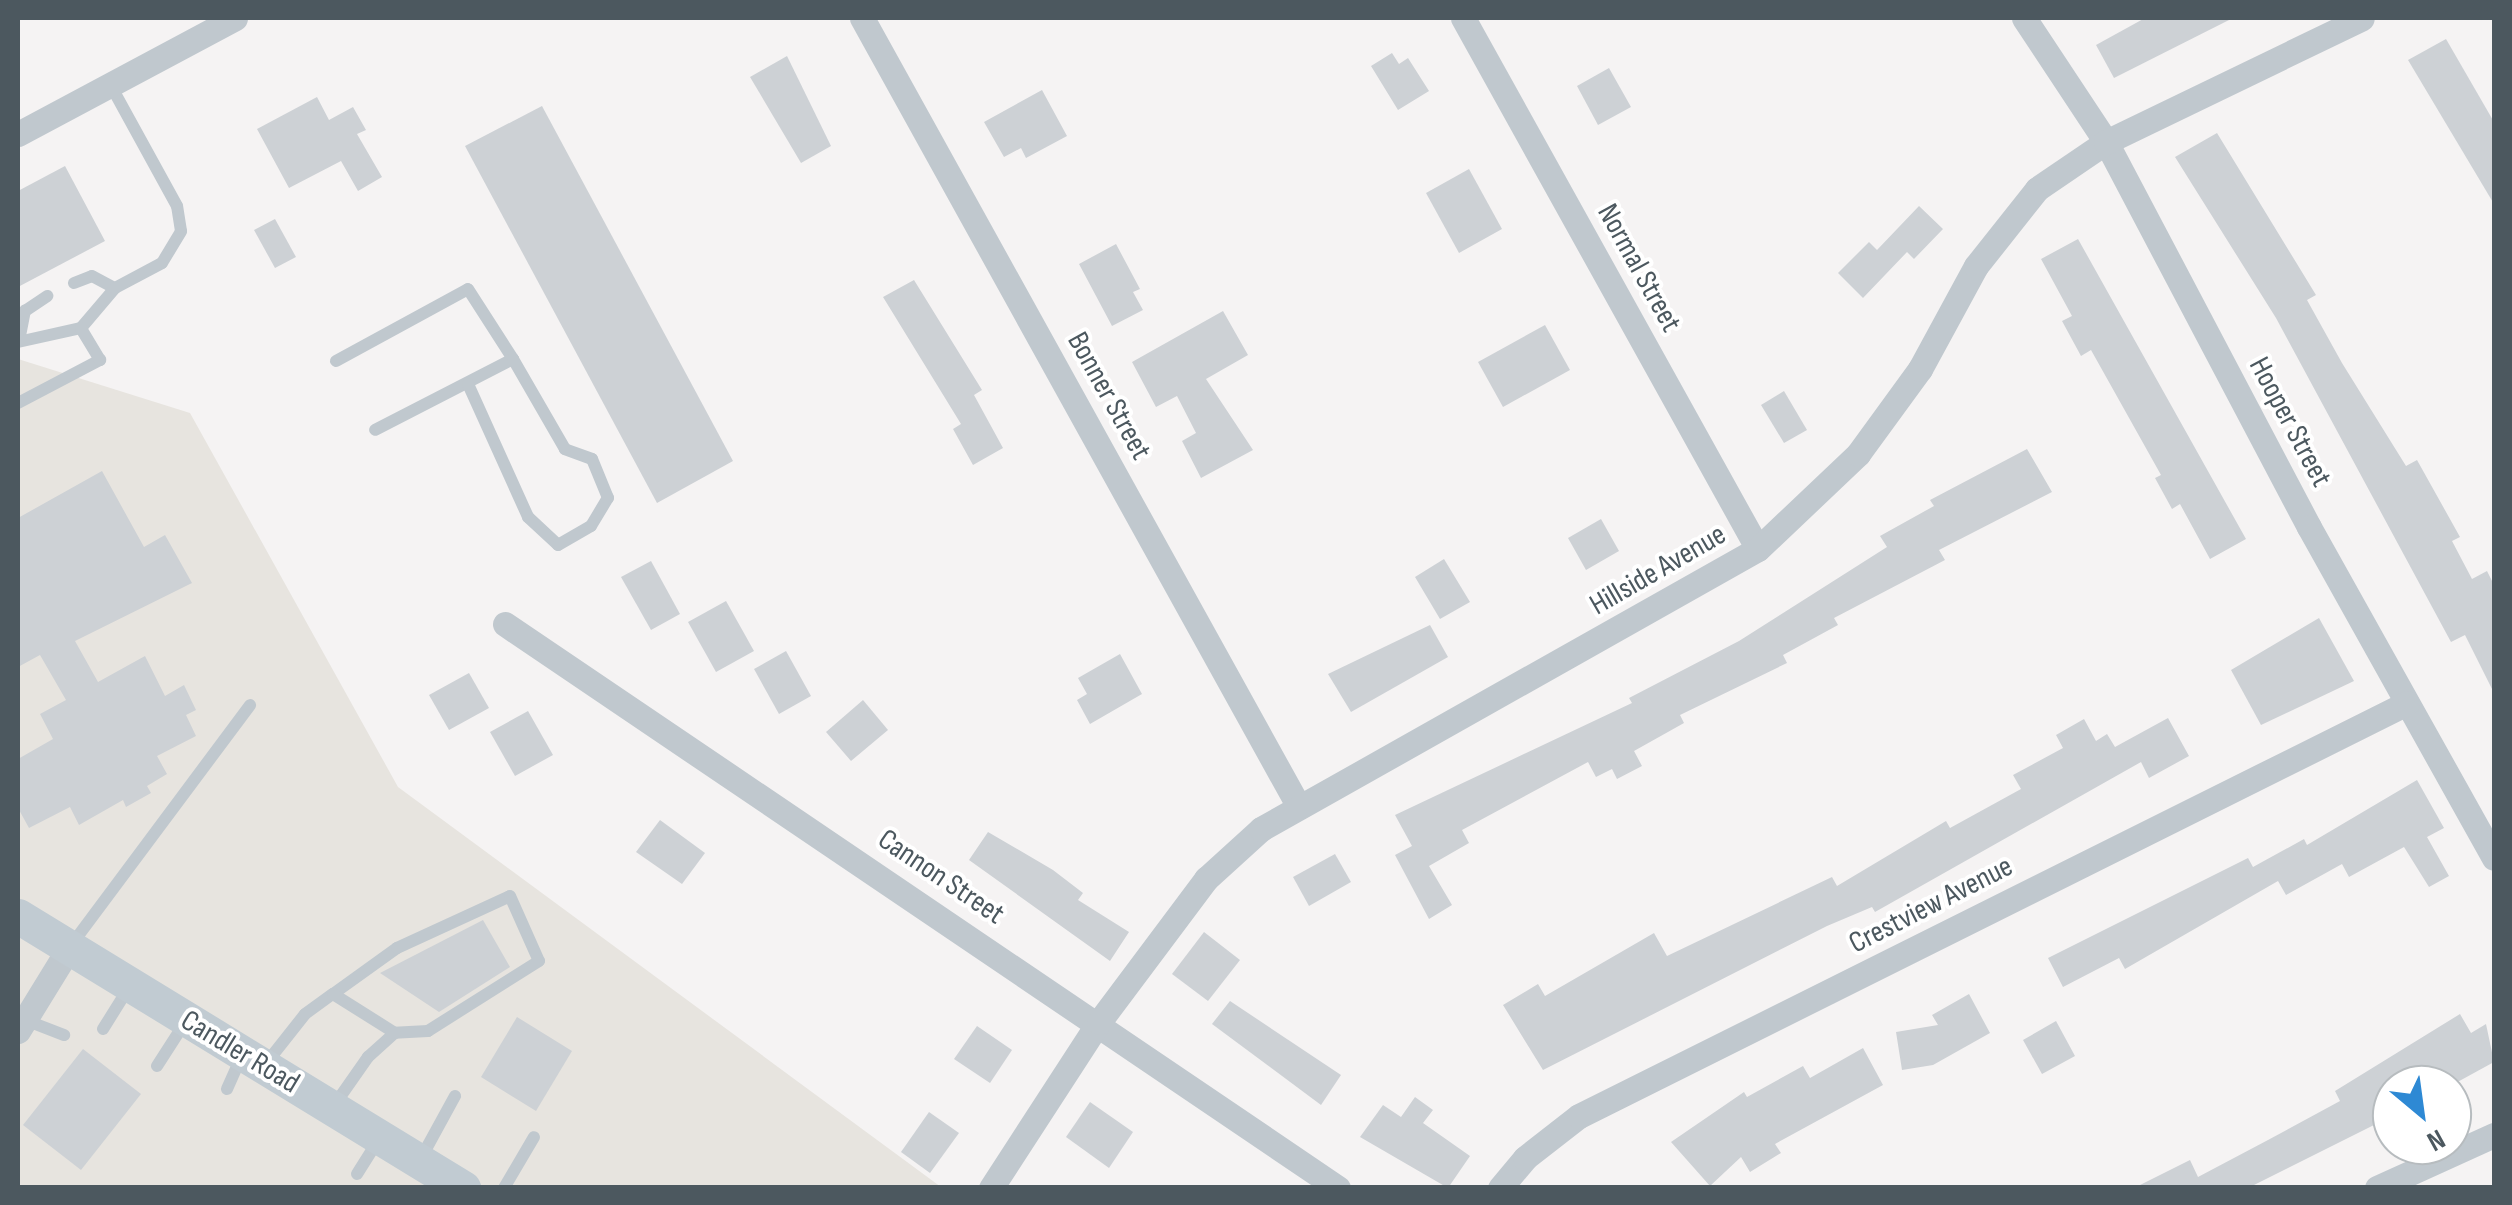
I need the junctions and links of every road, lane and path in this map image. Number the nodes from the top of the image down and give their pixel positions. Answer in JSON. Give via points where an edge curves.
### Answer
{"nodes":[{"id":1,"x":235,"y":18,"type":"edge"},
{"id":2,"x":862,"y":18,"type":"edge"},
{"id":3,"x":1462,"y":18,"type":"edge"},
{"id":4,"x":2024,"y":18,"type":"edge"},
{"id":5,"x":2362,"y":18,"type":"edge"},
{"id":6,"x":110,"y":84,"type":"junction"},
{"id":7,"x":18,"y":134,"type":"edge"},
{"id":8,"x":2106,"y":142,"type":"junction"},
{"id":9,"x":74,"y":284,"type":"dead end"},
{"id":10,"x":115,"y":288,"type":"junction"},
{"id":11,"x":48,"y":296,"type":"dead end"},
{"id":12,"x":82,"y":328,"type":"junction"},
{"id":13,"x":18,"y":342,"type":"edge"},
{"id":14,"x":513,"y":359,"type":"junction"},
{"id":15,"x":336,"y":361,"type":"dead end"},
{"id":16,"x":468,"y":384,"type":"junction"},
{"id":17,"x":18,"y":403,"type":"edge"},
{"id":18,"x":375,"y":430,"type":"dead end"},
{"id":19,"x":1758,"y":549,"type":"junction"},
{"id":20,"x":506,"y":624,"type":"dead end"},
{"id":21,"x":2407,"y":704,"type":"junction"},
{"id":22,"x":250,"y":705,"type":"dead end"},
{"id":23,"x":1298,"y":807,"type":"junction"},
{"id":24,"x":2494,"y":858,"type":"edge"},
{"id":25,"x":18,"y":916,"type":"edge"},
{"id":26,"x":69,"y":948,"type":"junction"},
{"id":27,"x":130,"y":985,"type":"junction"},
{"id":28,"x":333,"y":994,"type":"junction"},
{"id":29,"x":187,"y":1019,"type":"junction"},
{"id":30,"x":20,"y":1022,"type":"edge"},
{"id":31,"x":1099,"y":1022,"type":"junction"},
{"id":32,"x":103,"y":1029,"type":"dead end"},
{"id":33,"x":395,"y":1033,"type":"junction"},
{"id":34,"x":64,"y":1035,"type":"dead end"},
{"id":35,"x":253,"y":1060,"type":"junction"},
{"id":36,"x":157,"y":1066,"type":"dead end"},
{"id":37,"x":228,"y":1088,"type":"dead end"},
{"id":38,"x":454,"y":1096,"type":"dead end"},
{"id":39,"x":332,"y":1108,"type":"junction"},
{"id":40,"x":2494,"y":1135,"type":"edge"},
{"id":41,"x":380,"y":1137,"type":"junction"},
{"id":42,"x":534,"y":1137,"type":"dead end"},
{"id":43,"x":420,"y":1161,"type":"junction"},
{"id":44,"x":356,"y":1174,"type":"dead end"},
{"id":45,"x":464,"y":1188,"type":"edge"},
{"id":46,"x":504,"y":1188,"type":"edge"},
{"id":47,"x":991,"y":1188,"type":"edge"},
{"id":48,"x":1338,"y":1188,"type":"edge"},
{"id":49,"x":1500,"y":1188,"type":"edge"},
{"id":50,"x":2377,"y":1188,"type":"edge"}],
"edges":[{"from":1,"to":6,"type":"street"},
{"from":2,"to":23,"type":"street","name":"Bonner Street"},
{"from":3,"to":19,"type":"street","name":"Normal Street"},
{"from":4,"to":8,"type":"street","name":"Hooper Street"},
{"from":5,"to":8,"type":"street","name":"Hillside Avenue"},
{"from":6,"to":7,"type":"street"},
{"from":6,"to":10,"type":"lane","via":[[177,206],[181,231],[162,262]]},
{"from":8,"to":19,"type":"street","name":"Hillside Avenue","via":[[2037,189],[1976,266],[1920,369],[1858,454]]},
{"from":8,"to":21,"type":"street","name":"Hooper Street"},
{"from":9,"to":10,"type":"lane","via":[[92,276]]},
{"from":10,"to":12,"type":"lane"},
{"from":11,"to":13,"type":"lane","via":[[25,311]]},
{"from":12,"to":13,"type":"lane","via":[[46,341]]},
{"from":12,"to":17,"type":"lane","via":[[100,360]]},
{"from":14,"to":15,"type":"lane","via":[[468,289]]},
{"from":14,"to":16,"type":"lane"},
{"from":14,"to":16,"type":"lane","via":[[566,448],[592,459],[608,498],[592,526],[558,545],[528,517]]},
{"from":16,"to":18,"type":"lane"},
{"from":19,"to":23,"type":"street","name":"Hillside Avenue"},
{"from":20,"to":31,"type":"street","name":"Cannon Street"},
{"from":21,"to":24,"type":"street","name":"Hooper Street"},
{"from":21,"to":49,"type":"street","name":"Crestview Avenue","via":[[1579,1116],[1525,1158]]},
{"from":22,"to":26,"type":"lane"},
{"from":23,"to":31,"type":"street","name":"Hillside Avenue","via":[[1261,829],[1206,880]]},
{"from":25,"to":26,"type":"main road","name":"Candler Road"},
{"from":26,"to":27,"type":"main road","name":"Candler Road"},
{"from":26,"to":30,"type":"street"},
{"from":27,"to":29,"type":"main road","name":"Candler Road"},
{"from":27,"to":32,"type":"lane"},
{"from":28,"to":33,"type":"lane"},
{"from":28,"to":33,"type":"lane","via":[[397,948],[510,896],[539,961],[428,1031]]},
{"from":28,"to":35,"type":"lane"},
{"from":29,"to":35,"type":"main road","name":"Candler Road"},
{"from":29,"to":36,"type":"lane"},
{"from":30,"to":34,"type":"lane"},
{"from":31,"to":47,"type":"street","name":"Hillside Avenue"},
{"from":31,"to":48,"type":"street","name":"Cannon Street"},
{"from":33,"to":39,"type":"lane","via":[[368,1057]]},
{"from":35,"to":37,"type":"lane"},
{"from":35,"to":39,"type":"main road","name":"Candler Road"},
{"from":38,"to":43,"type":"lane"},
{"from":39,"to":41,"type":"main road","name":"Candler Road"},
{"from":40,"to":50,"type":"street"},
{"from":41,"to":43,"type":"main road","name":"Candler Road"},
{"from":41,"to":44,"type":"lane"},
{"from":42,"to":46,"type":"lane"},
{"from":43,"to":45,"type":"main road","name":"Candler Road"}]}
